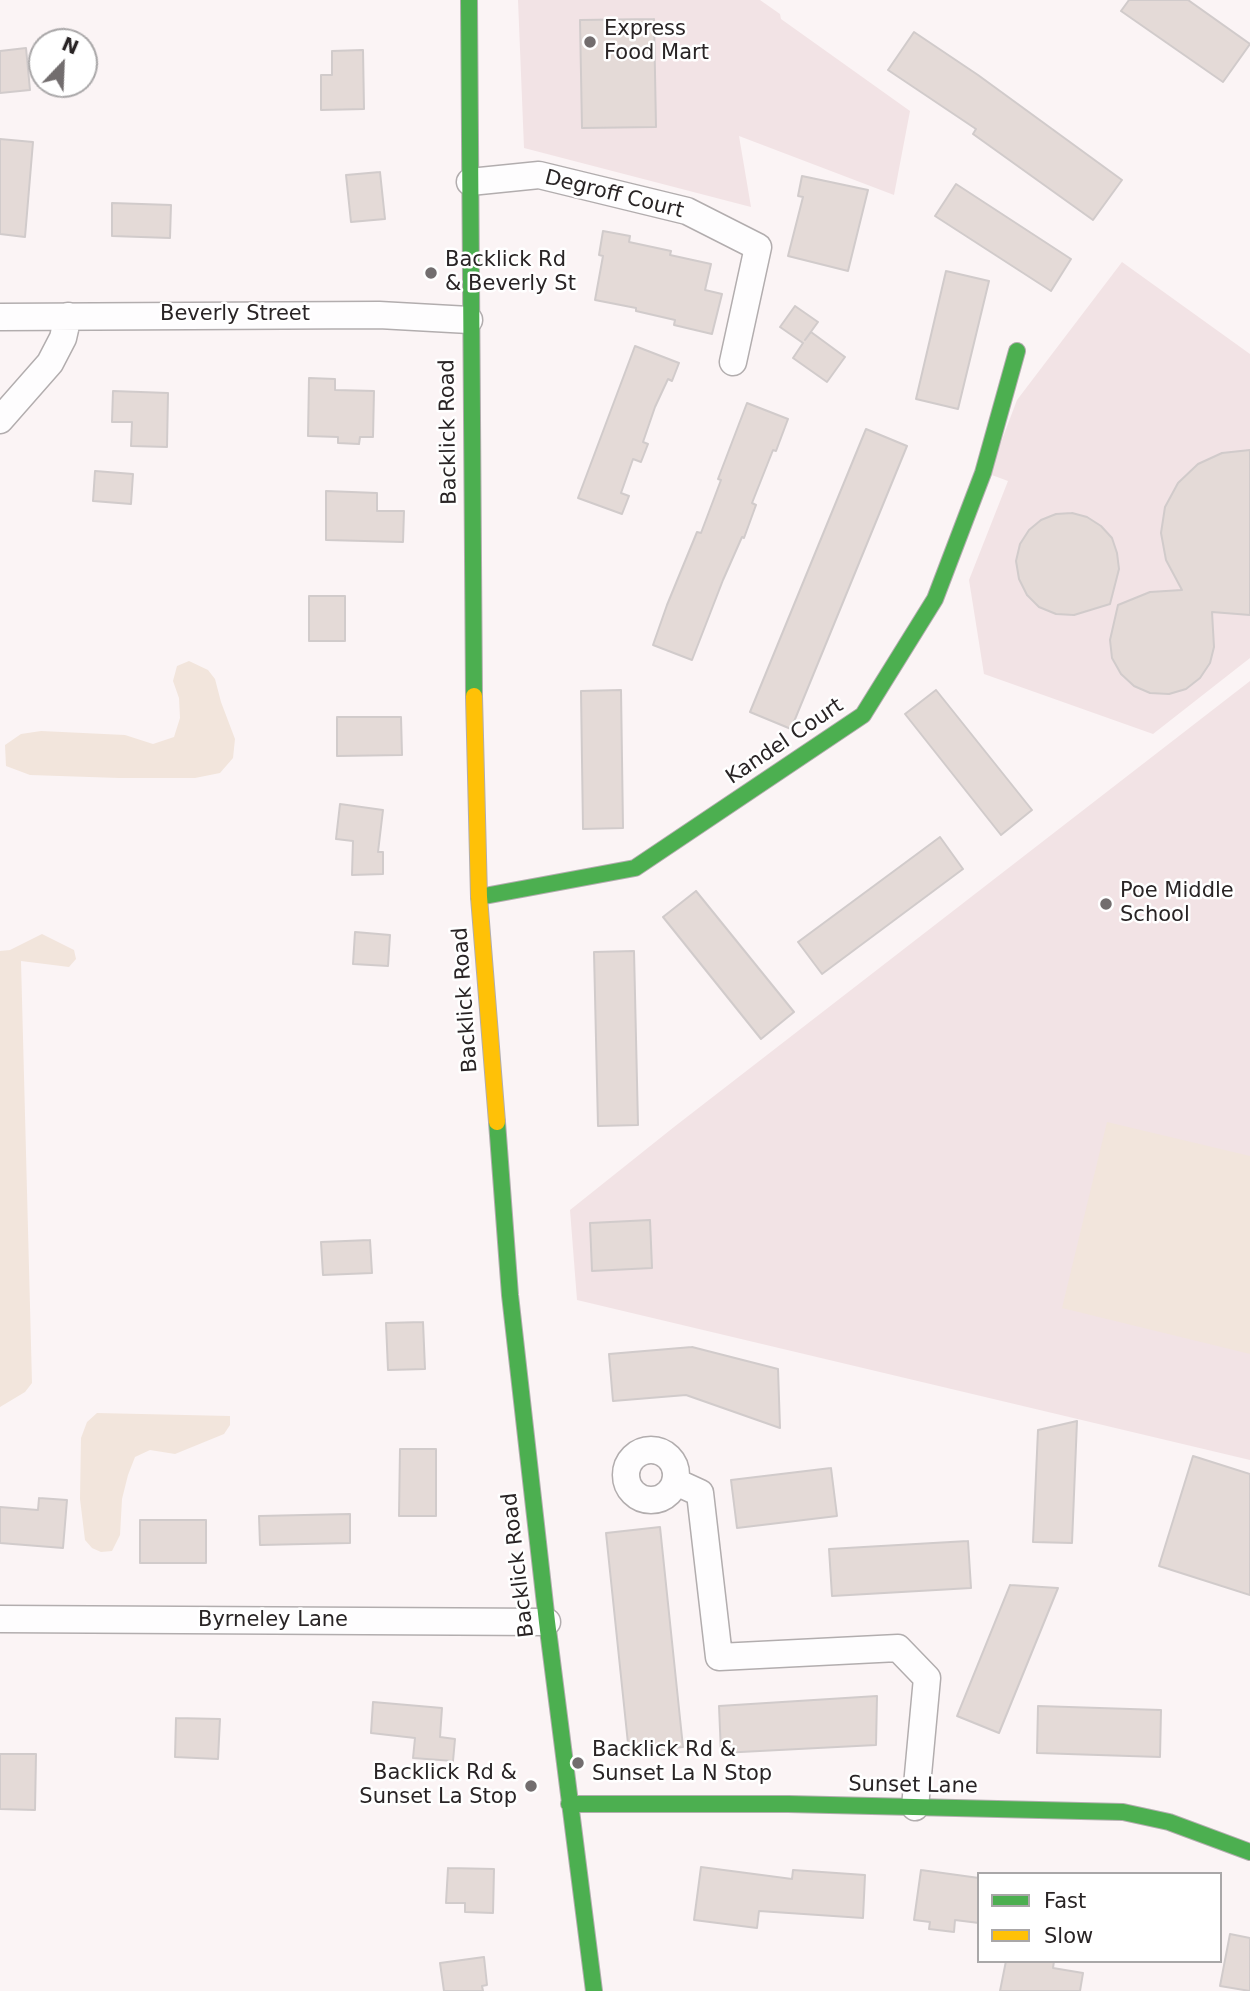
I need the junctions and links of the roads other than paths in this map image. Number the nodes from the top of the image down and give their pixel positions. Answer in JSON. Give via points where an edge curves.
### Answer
{"nodes":[{"id":1,"x":469,"y":0,"type":"edge"},
{"id":2,"x":470,"y":183,"type":"junction"},
{"id":3,"x":0,"y":317,"type":"edge"},
{"id":4,"x":68,"y":317,"type":"junction"},
{"id":5,"x":469,"y":320,"type":"junction"},
{"id":6,"x":1017,"y":351,"type":"dead end"},
{"id":7,"x":733,"y":362,"type":"dead end"},
{"id":8,"x":0,"y":420,"type":"edge"},
{"id":9,"x":479,"y":897,"type":"junction"},
{"id":10,"x":676,"y":1482,"type":"dead end"},
{"id":11,"x":0,"y":1619,"type":"edge"},
{"id":12,"x":547,"y":1622,"type":"junction"},
{"id":13,"x":569,"y":1804,"type":"junction"},
{"id":14,"x":915,"y":1807,"type":"junction"},
{"id":15,"x":1250,"y":1852,"type":"edge"},
{"id":16,"x":594,"y":1991,"type":"edge"}],
"edges":[{"from":1,"to":2,"type":"main road","name":"Backlick Road"},
{"from":2,"to":5,"type":"main road","name":"Backlick Road"},
{"from":2,"to":7,"type":"street","name":"Degroff Court","via":[[539,175],[687,211],[758,247]]},
{"from":3,"to":4,"type":"street","name":"Beverly Street"},
{"from":4,"to":5,"type":"street","name":"Beverly Street","via":[[380,315]]},
{"from":4,"to":8,"type":"street","via":[[50,363]]},
{"from":5,"to":9,"type":"main road","name":"Backlick Road"},
{"from":6,"to":9,"type":"main road","name":"Kandel Court","via":[[983,473],[935,599],[863,715],[635,868]]},
{"from":9,"to":12,"type":"main road","name":"Backlick Road","via":[[510,1295]]},
{"from":10,"to":14,"type":"street","via":[[700,1493],[719,1657],[898,1648],[927,1678]]},
{"from":11,"to":12,"type":"street","name":"Byrneley Lane"},
{"from":12,"to":13,"type":"main road","name":"Backlick Road"},
{"from":13,"to":14,"type":"main road","name":"Sunset Lane"},
{"from":13,"to":16,"type":"main road","name":"Backlick Road"},
{"from":14,"to":15,"type":"main road","name":"Sunset Lane","via":[[1123,1812],[1169,1822]]}]}
